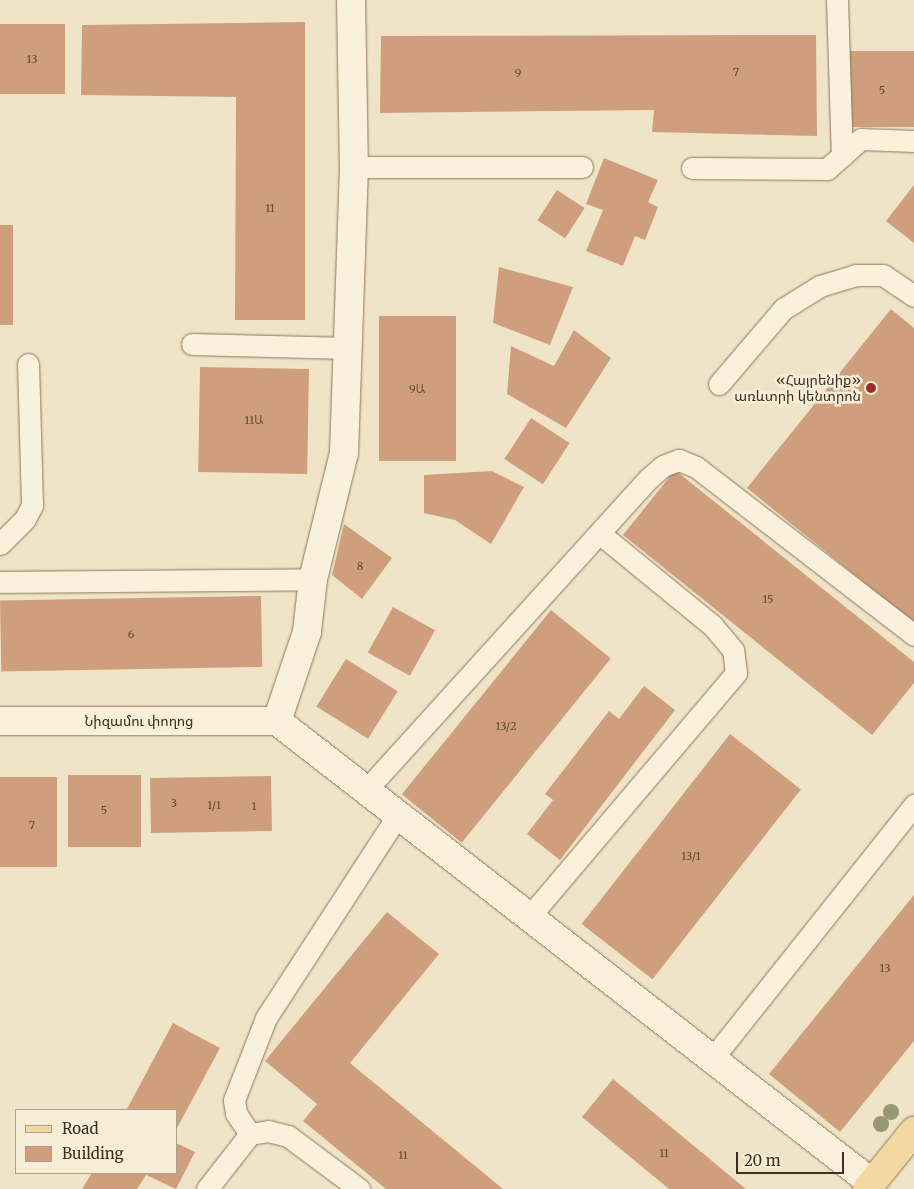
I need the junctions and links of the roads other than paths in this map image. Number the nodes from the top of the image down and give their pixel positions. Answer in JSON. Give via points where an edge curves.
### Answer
{"nodes":[{"id":1,"x":351,"y":0,"type":"edge"},
{"id":2,"x":837,"y":0,"type":"edge"},
{"id":3,"x":914,"y":140,"type":"edge"},
{"id":4,"x":842,"y":156,"type":"junction"},
{"id":5,"x":354,"y":167,"type":"junction"},
{"id":6,"x":582,"y":167,"type":"dead end"},
{"id":7,"x":692,"y":168,"type":"dead end"},
{"id":8,"x":914,"y":296,"type":"edge"},
{"id":9,"x":192,"y":344,"type":"dead end"},
{"id":10,"x":348,"y":348,"type":"junction"},
{"id":11,"x":28,"y":364,"type":"dead end"},
{"id":12,"x":719,"y":384,"type":"dead end"},
{"id":13,"x":600,"y":534,"type":"junction"},
{"id":14,"x":0,"y":544,"type":"edge"},
{"id":15,"x":313,"y":579,"type":"junction"},
{"id":16,"x":0,"y":582,"type":"edge"},
{"id":17,"x":914,"y":635,"type":"edge"},
{"id":18,"x":0,"y":721,"type":"edge"},
{"id":19,"x":277,"y":721,"type":"junction"},
{"id":20,"x":366,"y":790,"type":"junction"},
{"id":21,"x":914,"y":805,"type":"edge"},
{"id":22,"x":398,"y":815,"type":"junction"},
{"id":23,"x":529,"y":917,"type":"junction"},
{"id":24,"x":712,"y":1058,"type":"junction"},
{"id":25,"x":914,"y":1131,"type":"edge"},
{"id":26,"x":250,"y":1134,"type":"junction"},
{"id":27,"x":870,"y":1186,"type":"edge"},
{"id":28,"x":207,"y":1189,"type":"edge"},
{"id":29,"x":359,"y":1189,"type":"edge"}],
"edges":[{"from":1,"to":5,"type":"street"},
{"from":2,"to":4,"type":"lane"},
{"from":3,"to":4,"type":"lane","via":[[861,139]]},
{"from":4,"to":7,"type":"lane","via":[[827,169]]},
{"from":5,"to":6,"type":"lane"},
{"from":5,"to":10,"type":"street"},
{"from":8,"to":12,"type":"lane","via":[[883,275],[855,274],[820,286],[783,309]]},
{"from":9,"to":10,"type":"lane"},
{"from":10,"to":15,"type":"street","via":[[344,453]]},
{"from":11,"to":14,"type":"lane","via":[[32,505],[25,519]]},
{"from":13,"to":17,"type":"lane","via":[[648,479],[663,466],[679,460],[696,467]]},
{"from":13,"to":20,"type":"lane"},
{"from":13,"to":23,"type":"lane","via":[[713,626],[733,650],[736,673]]},
{"from":15,"to":16,"type":"lane"},
{"from":15,"to":19,"type":"street","via":[[307,632]]},
{"from":18,"to":19,"type":"street","name":"Նիզամու փողոց"},
{"from":19,"to":20,"type":"street"},
{"from":20,"to":22,"type":"street"},
{"from":21,"to":24,"type":"lane"},
{"from":22,"to":23,"type":"street"},
{"from":22,"to":26,"type":"lane","via":[[266,1018],[234,1100],[236,1113]]},
{"from":23,"to":24,"type":"street"},
{"from":24,"to":27,"type":"street"},
{"from":25,"to":27,"type":"main road"},
{"from":26,"to":28,"type":"lane"},
{"from":26,"to":29,"type":"lane","via":[[268,1131],[288,1136]]}]}
